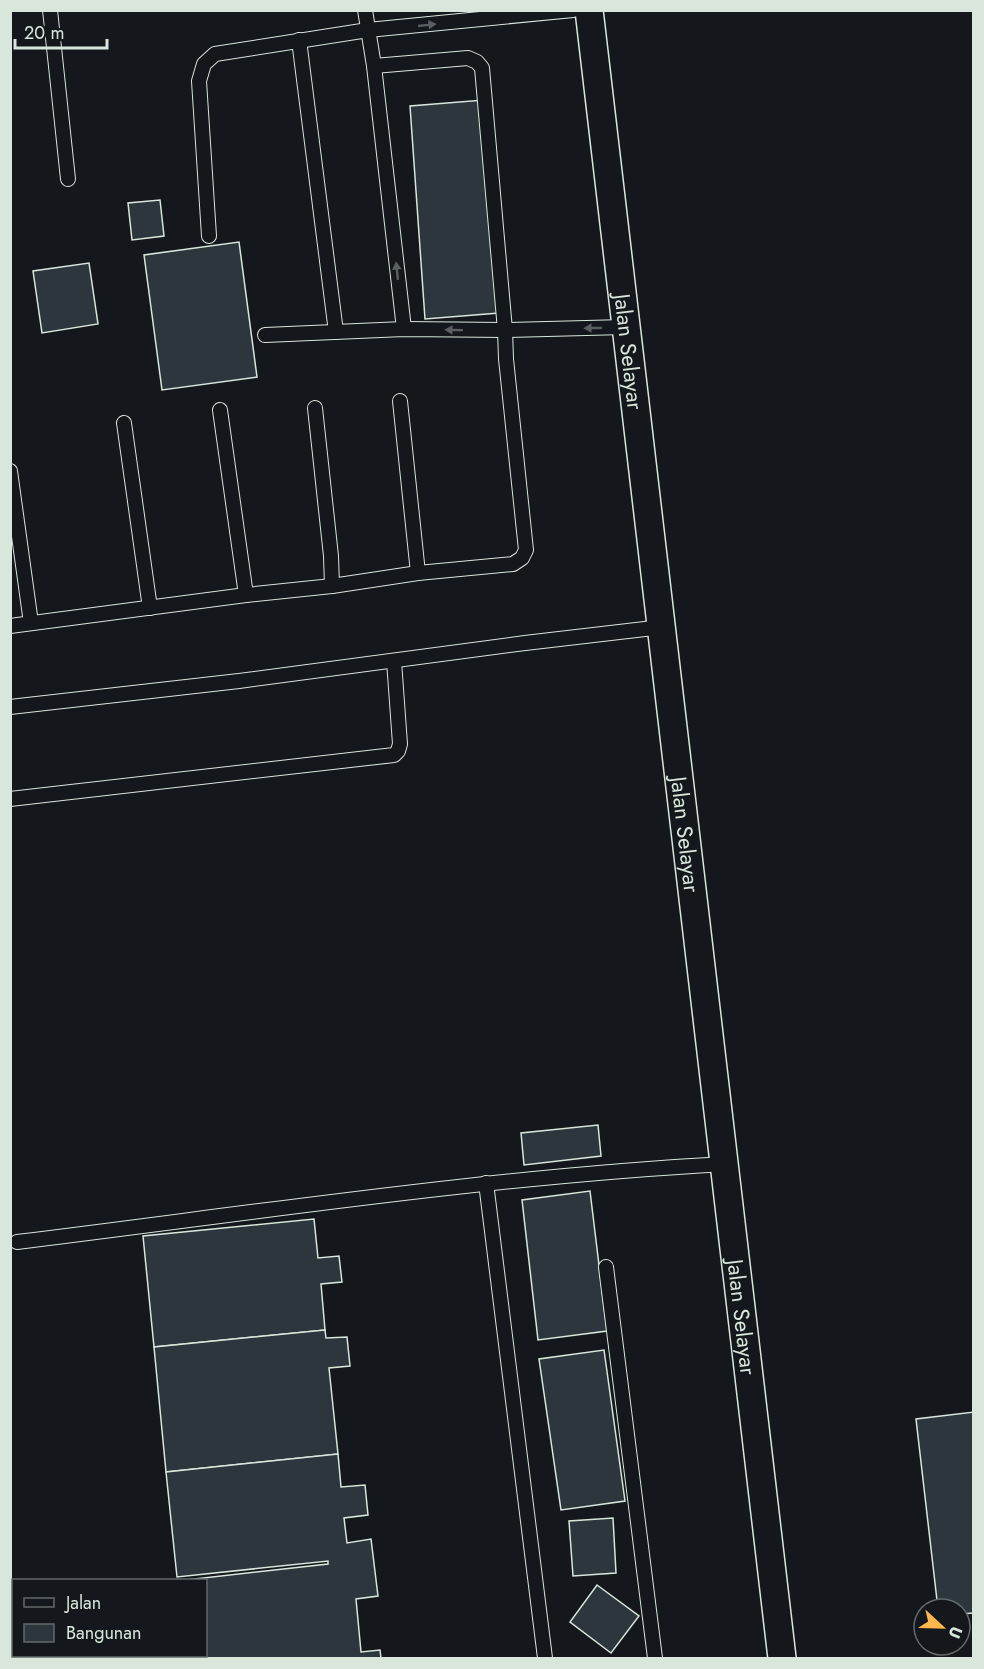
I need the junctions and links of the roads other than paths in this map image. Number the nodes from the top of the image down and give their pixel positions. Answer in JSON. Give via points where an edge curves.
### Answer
{"nodes":[{"id":1,"x":50,"y":10,"type":"edge"},
{"id":2,"x":365,"y":10,"type":"edge"},
{"id":3,"x":573,"y":10,"type":"edge"},
{"id":4,"x":589,"y":10,"type":"edge"},
{"id":5,"x":368,"y":30,"type":"junction"},
{"id":6,"x":299,"y":40,"type":"junction"},
{"id":7,"x":374,"y":66,"type":"junction"},
{"id":8,"x":68,"y":179,"type":"dead end"},
{"id":9,"x":209,"y":236,"type":"dead end"},
{"id":10,"x":625,"y":327,"type":"junction"},
{"id":11,"x":404,"y":329,"type":"junction"},
{"id":12,"x":505,"y":330,"type":"junction"},
{"id":13,"x":336,"y":332,"type":"junction"},
{"id":14,"x":265,"y":335,"type":"dead end"},
{"id":15,"x":400,"y":401,"type":"dead end"},
{"id":16,"x":315,"y":408,"type":"dead end"},
{"id":17,"x":220,"y":410,"type":"dead end"},
{"id":18,"x":124,"y":423,"type":"dead end"},
{"id":19,"x":10,"y":471,"type":"edge"},
{"id":20,"x":418,"y":573,"type":"junction"},
{"id":21,"x":332,"y":586,"type":"junction"},
{"id":22,"x":246,"y":595,"type":"junction"},
{"id":23,"x":150,"y":608,"type":"junction"},
{"id":24,"x":31,"y":623,"type":"junction"},
{"id":25,"x":10,"y":626,"type":"edge"},
{"id":26,"x":662,"y":627,"type":"junction"},
{"id":27,"x":394,"y":661,"type":"junction"},
{"id":28,"x":10,"y":707,"type":"edge"},
{"id":29,"x":10,"y":799,"type":"edge"},
{"id":30,"x":724,"y":1164,"type":"junction"},
{"id":31,"x":486,"y":1183,"type":"junction"},
{"id":32,"x":17,"y":1242,"type":"dead end"},
{"id":33,"x":606,"y":1267,"type":"dead end"},
{"id":34,"x":545,"y":1659,"type":"edge"},
{"id":35,"x":655,"y":1659,"type":"edge"},
{"id":36,"x":783,"y":1659,"type":"edge"}],
"edges":[{"from":1,"to":8,"type":"lane"},
{"from":2,"to":5,"type":"lane"},
{"from":5,"to":3,"type":"lane","one_way":true},
{"from":4,"to":10,"type":"street","name":"Jalan Selayar"},
{"from":5,"to":6,"type":"lane"},
{"from":5,"to":7,"type":"lane"},
{"from":6,"to":9,"type":"lane","via":[[215,54],[204,64],[199,81]]},
{"from":6,"to":13,"type":"lane"},
{"from":11,"to":7,"type":"lane","one_way":true},
{"from":7,"to":12,"type":"lane","via":[[468,58],[482,68]]},
{"from":10,"to":12,"type":"lane","one_way":true},
{"from":10,"to":26,"type":"street","name":"Jalan Selayar"},
{"from":12,"to":11,"type":"lane","one_way":true},
{"from":11,"to":13,"type":"lane"},
{"from":12,"to":20,"type":"lane","via":[[526,550],[513,564]]},
{"from":13,"to":14,"type":"lane"},
{"from":15,"to":20,"type":"lane"},
{"from":16,"to":21,"type":"lane"},
{"from":17,"to":22,"type":"lane"},
{"from":18,"to":23,"type":"lane"},
{"from":19,"to":24,"type":"lane"},
{"from":20,"to":21,"type":"lane"},
{"from":21,"to":22,"type":"lane"},
{"from":22,"to":23,"type":"lane"},
{"from":23,"to":24,"type":"lane"},
{"from":24,"to":25,"type":"lane"},
{"from":26,"to":27,"type":"lane"},
{"from":26,"to":30,"type":"street","name":"Jalan Selayar"},
{"from":27,"to":28,"type":"lane"},
{"from":27,"to":29,"type":"lane","via":[[400,744],[394,755]]},
{"from":30,"to":31,"type":"lane"},
{"from":30,"to":36,"type":"street","name":"Jalan Selayar"},
{"from":31,"to":32,"type":"lane"},
{"from":31,"to":34,"type":"lane"},
{"from":33,"to":35,"type":"lane"}]}
